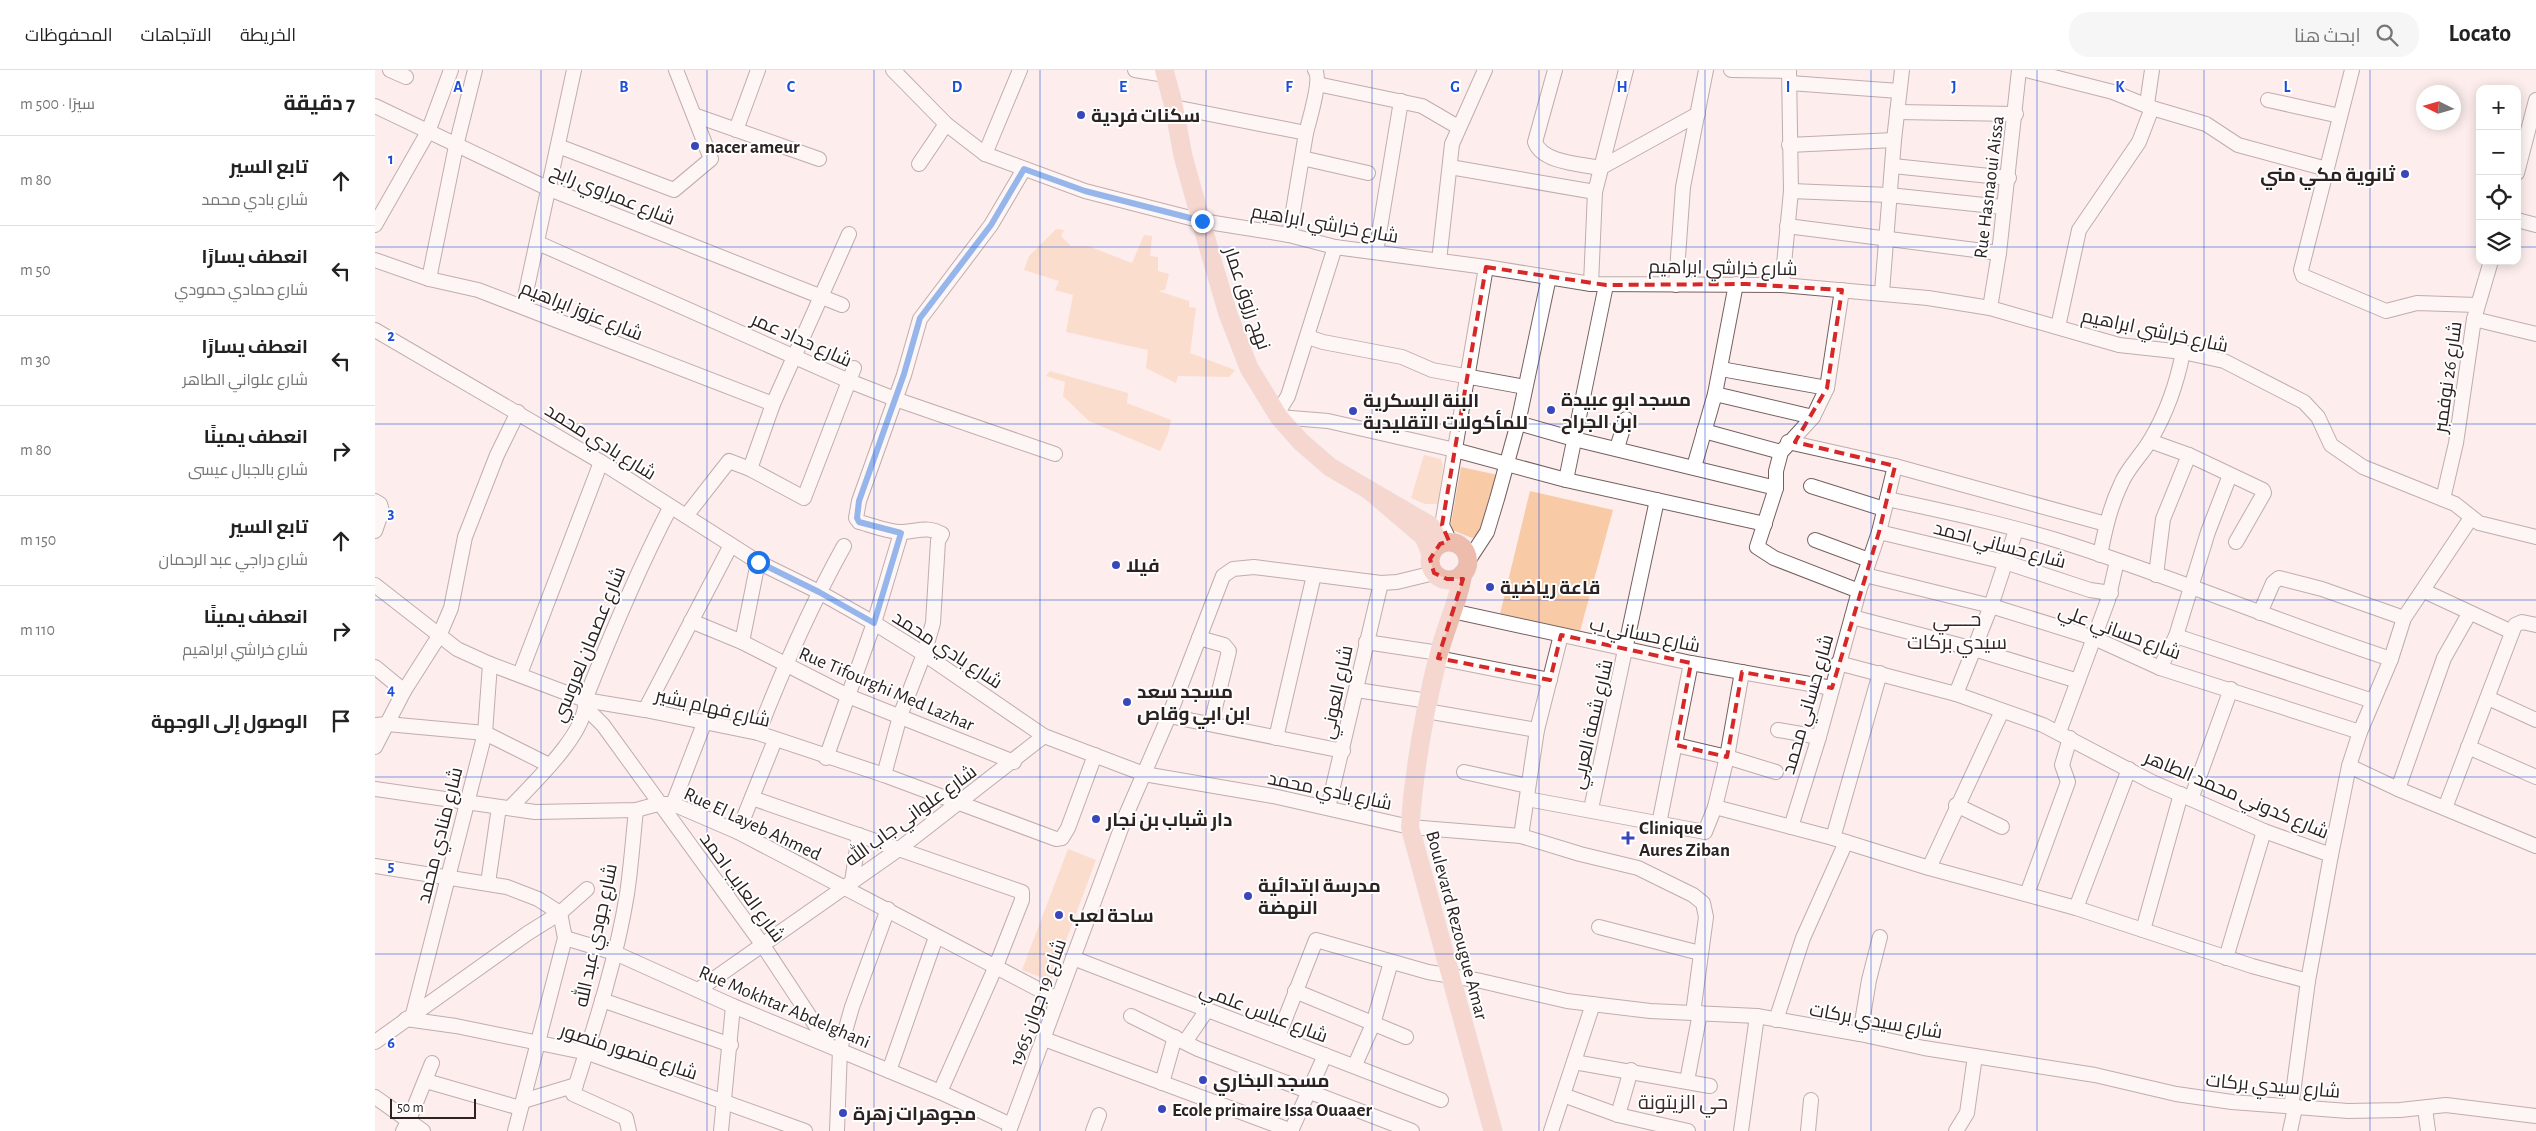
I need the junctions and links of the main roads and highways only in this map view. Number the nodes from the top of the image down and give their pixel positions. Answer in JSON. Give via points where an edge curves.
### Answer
{"nodes":[{"id":1,"x":1165,"y":73,"type":"edge"},
{"id":2,"x":1440,"y":546,"type":"junction"},
{"id":3,"x":1465,"y":567,"type":"junction"},
{"id":4,"x":1438,"y":575,"type":"junction"},
{"id":5,"x":1452,"y":611,"type":"junction"},
{"id":6,"x":1493,"y":1131,"type":"edge"}],
"edges":[{"from":1,"to":2,"type":"main road","name":"نهج رزوق عمار","via":[[1183,156],[1228,314],[1249,368],[1278,416],[1301,442],[1330,467],[1431,526]]},
{"from":2,"to":3,"type":"main road","via":[[1461,546],[1465,550]]},
{"from":2,"to":4,"type":"main road","via":[[1431,564]]},
{"from":3,"to":4,"type":"main road","via":[[1453,579]]},
{"from":3,"to":5,"type":"main road","name":"Boulevard Rezougue Amar"},
{"from":4,"to":5,"type":"main road","via":[[1450,593]]},
{"from":5,"to":6,"type":"main road","name":"Boulevard Rezougue Amar","via":[[1427,706],[1412,790],[1410,827]]}]}
